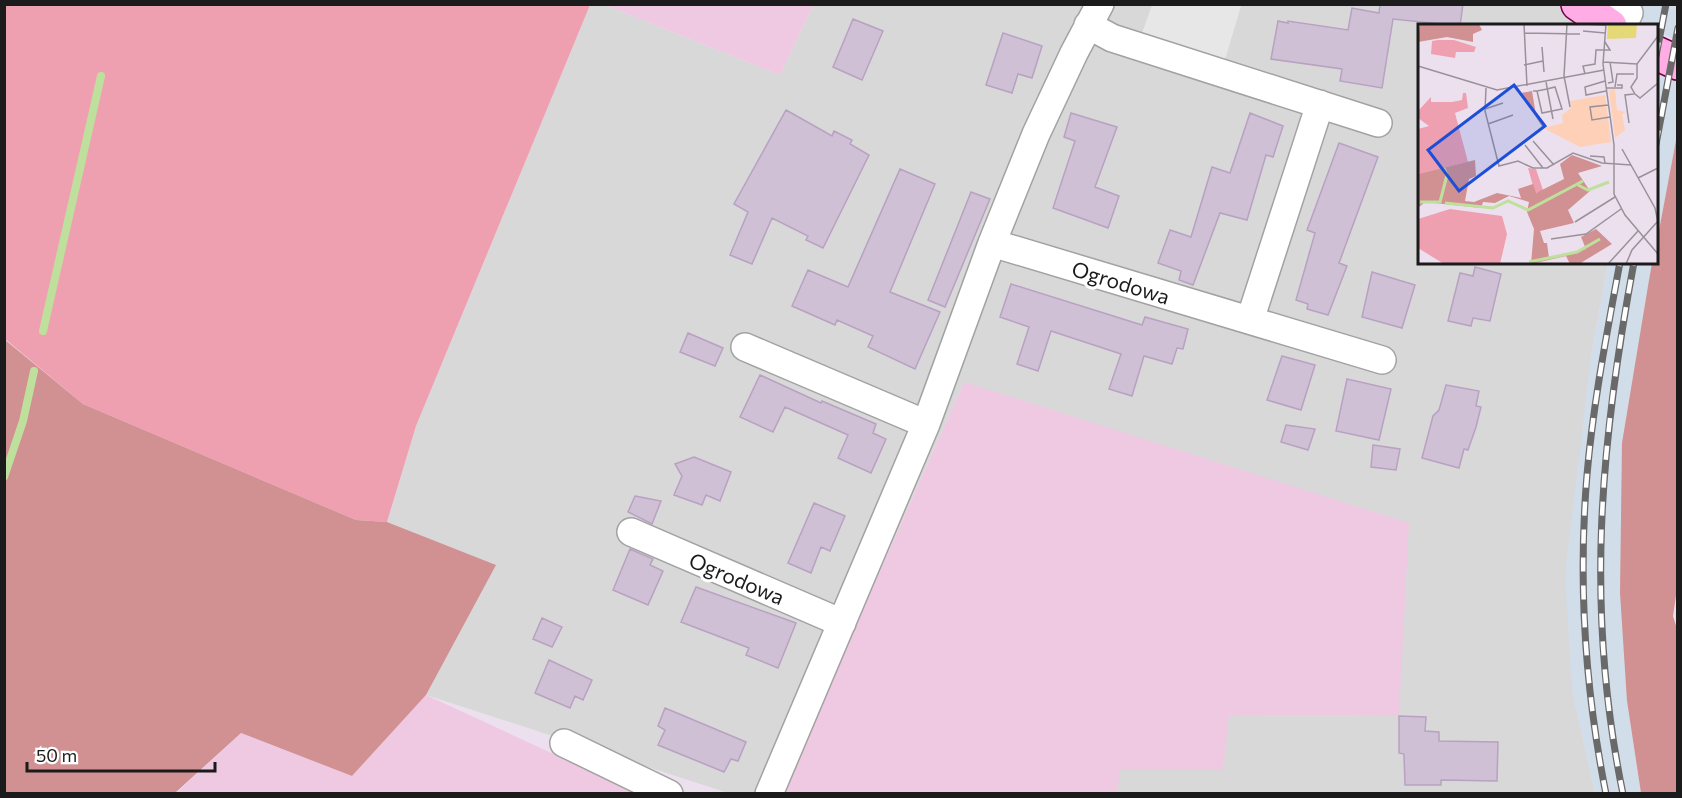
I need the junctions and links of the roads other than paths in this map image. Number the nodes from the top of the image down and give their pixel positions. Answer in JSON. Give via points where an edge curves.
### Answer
{"nodes":[{"id":1,"x":1578,"y":4,"type":"edge"},
{"id":2,"x":1617,"y":4,"type":"edge"},
{"id":3,"x":1094,"y":15,"type":"edge"},
{"id":4,"x":1607,"y":24,"type":"edge"},
{"id":5,"x":1623,"y":24,"type":"edge"},
{"id":6,"x":1658,"y":54,"type":"edge"},
{"id":7,"x":1677,"y":63,"type":"edge"},
{"id":8,"x":1320,"y":104,"type":"junction"},
{"id":9,"x":1378,"y":123,"type":"dead end"},
{"id":10,"x":992,"y":243,"type":"junction"},
{"id":11,"x":1250,"y":320,"type":"junction"},
{"id":12,"x":745,"y":346,"type":"dead end"},
{"id":13,"x":1382,"y":360,"type":"dead end"},
{"id":14,"x":926,"y":424,"type":"junction"},
{"id":15,"x":631,"y":532,"type":"dead end"},
{"id":16,"x":842,"y":623,"type":"junction"},
{"id":17,"x":564,"y":743,"type":"dead end"},
{"id":18,"x":669,"y":794,"type":"edge"},
{"id":19,"x":769,"y":794,"type":"edge"}],
"edges":[{"from":1,"to":4,"type":"street"},
{"from":2,"to":5,"type":"street","via":[[1629,13]]},
{"from":3,"to":8,"type":"street","via":[[1112,38]]},
{"from":3,"to":10,"type":"street","via":[[1036,134]]},
{"from":6,"to":7,"type":"street"},
{"from":8,"to":9,"type":"street"},
{"from":8,"to":11,"type":"street"},
{"from":10,"to":11,"type":"street","name":"Ogrodowa"},
{"from":10,"to":14,"type":"street"},
{"from":11,"to":13,"type":"street","name":"Ogrodowa"},
{"from":12,"to":14,"type":"street"},
{"from":14,"to":16,"type":"street"},
{"from":15,"to":16,"type":"street","name":"Ogrodowa"},
{"from":16,"to":19,"type":"street"},
{"from":17,"to":18,"type":"street"}]}
